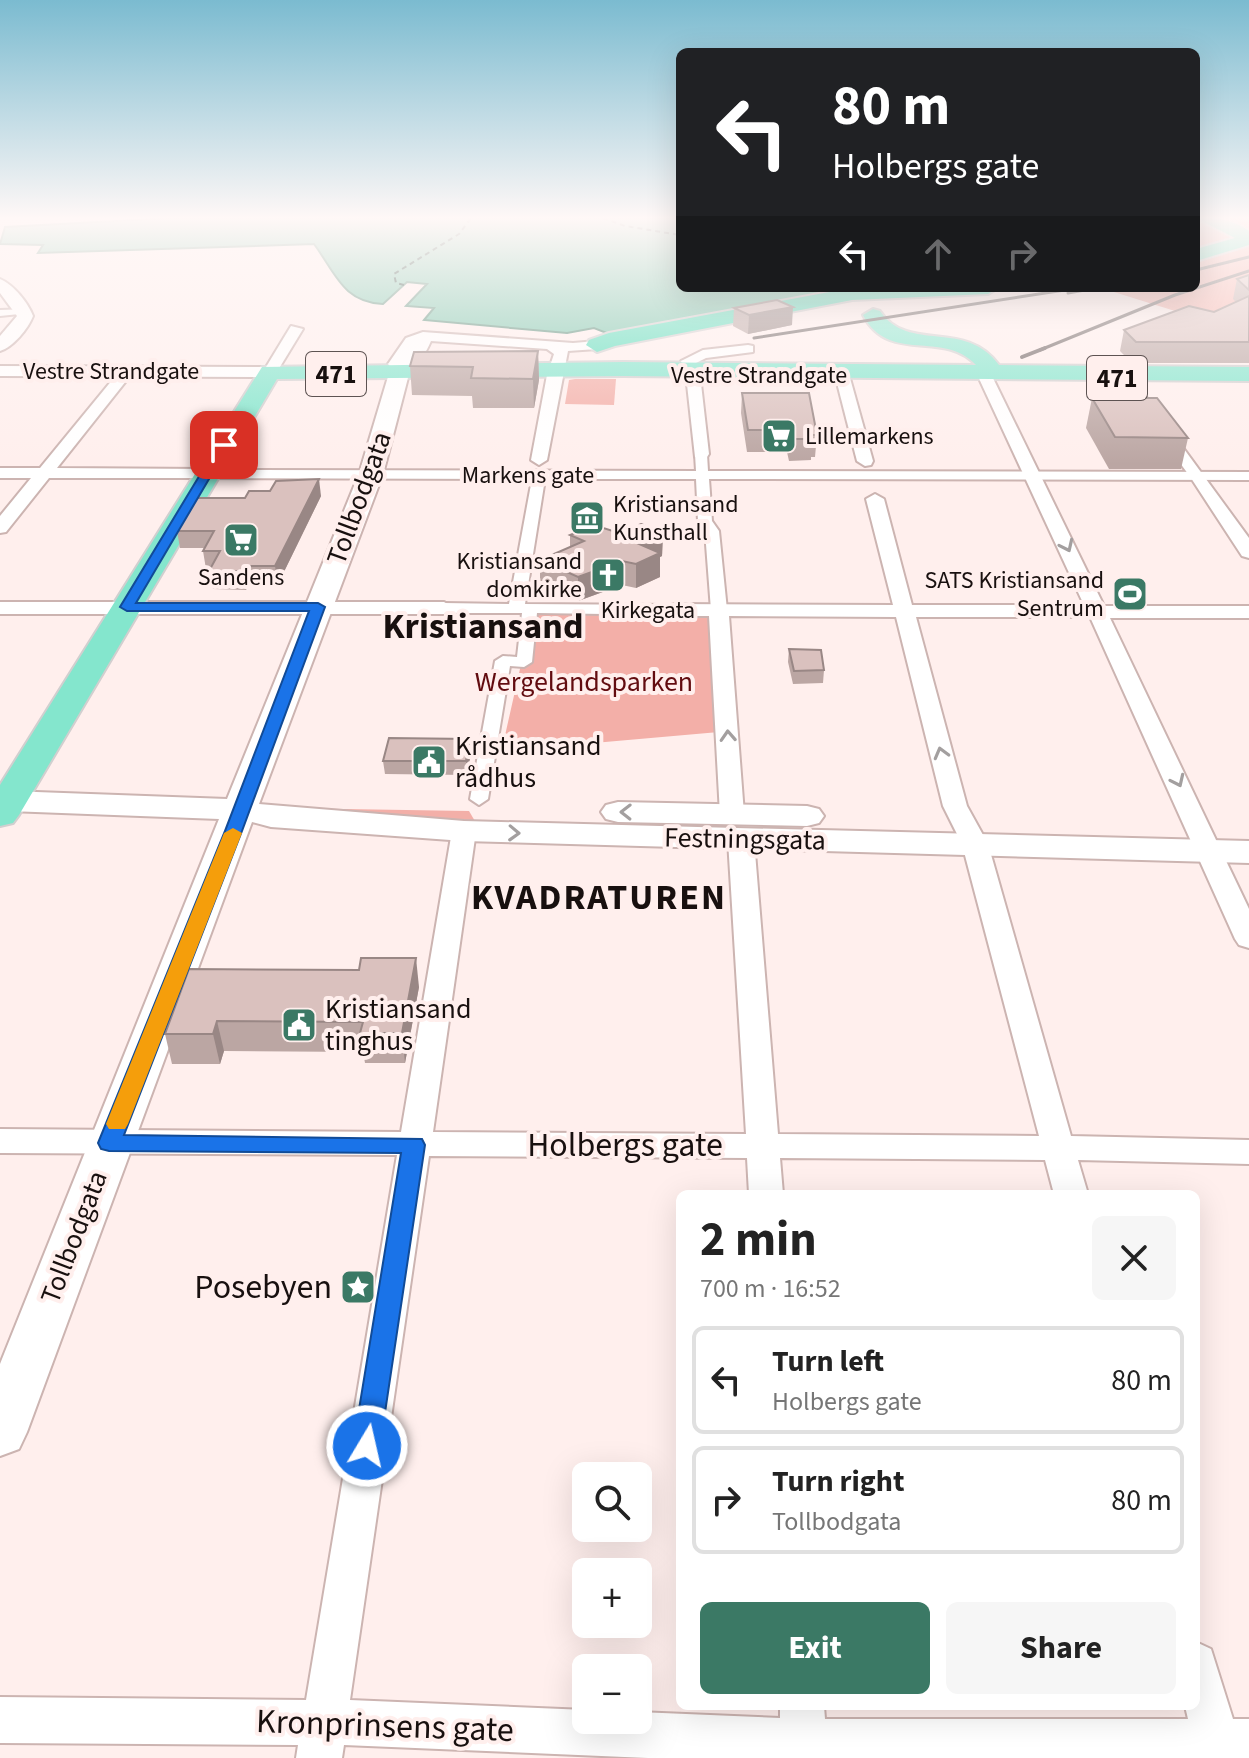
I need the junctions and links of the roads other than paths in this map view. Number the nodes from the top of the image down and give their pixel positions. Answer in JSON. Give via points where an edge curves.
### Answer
{"nodes":[{"id":1,"x":11,"y":300,"type":"edge"},
{"id":2,"x":825,"y":300,"type":"edge"},
{"id":3,"x":864,"y":300,"type":"edge"},
{"id":4,"x":0,"y":313,"type":"edge"},
{"id":5,"x":882,"y":313,"type":"joint"},
{"id":6,"x":24,"y":318,"type":"junction"},
{"id":7,"x":0,"y":326,"type":"edge"},
{"id":8,"x":296,"y":329,"type":"dead end"},
{"id":9,"x":597,"y":345,"type":"joint"},
{"id":10,"x":0,"y":346,"type":"edge"},
{"id":11,"x":748,"y":349,"type":"dead end"},
{"id":12,"x":561,"y":361,"type":"junction"},
{"id":13,"x":0,"y":371,"type":"edge"},
{"id":14,"x":127,"y":371,"type":"junction"},
{"id":15,"x":270,"y":372,"type":"junction"},
{"id":16,"x":401,"y":372,"type":"junction"},
{"id":17,"x":691,"y":372,"type":"junction"},
{"id":18,"x":842,"y":373,"type":"junction"},
{"id":19,"x":984,"y":375,"type":"junction"},
{"id":20,"x":1249,"y":376,"type":"edge"},
{"id":21,"x":1125,"y":378,"type":"junction"},
{"id":22,"x":701,"y":454,"type":"joint"},
{"id":23,"x":866,"y":469,"type":"junction"},
{"id":24,"x":537,"y":470,"type":"junction"},
{"id":25,"x":0,"y":473,"type":"edge"},
{"id":26,"x":44,"y":473,"type":"junction"},
{"id":27,"x":206,"y":474,"type":"junction"},
{"id":28,"x":371,"y":474,"type":"junction"},
{"id":29,"x":703,"y":476,"type":"junction"},
{"id":30,"x":1034,"y":476,"type":"junction"},
{"id":31,"x":1198,"y":476,"type":"junction"},
{"id":32,"x":1249,"y":476,"type":"edge"},
{"id":33,"x":875,"y":499,"type":"joint"},
{"id":34,"x":0,"y":528,"type":"edge"},
{"id":35,"x":1249,"y":552,"type":"edge"},
{"id":36,"x":127,"y":607,"type":"junction"},
{"id":37,"x":318,"y":607,"type":"junction"},
{"id":38,"x":0,"y":608,"type":"edge"},
{"id":39,"x":444,"y":608,"type":"joint"},
{"id":40,"x":523,"y":610,"type":"junction"},
{"id":41,"x":672,"y":610,"type":"joint"},
{"id":42,"x":719,"y":610,"type":"junction"},
{"id":43,"x":902,"y":611,"type":"junction"},
{"id":44,"x":1097,"y":611,"type":"junction"},
{"id":45,"x":1249,"y":612,"type":"edge"},
{"id":46,"x":479,"y":799,"type":"dead end"},
{"id":47,"x":3,"y":806,"type":"edge"},
{"id":48,"x":242,"y":810,"type":"junction"},
{"id":49,"x":736,"y":827,"type":"junction"},
{"id":50,"x":464,"y":831,"type":"junction"},
{"id":51,"x":1249,"y":832,"type":"edge"},
{"id":52,"x":971,"y":835,"type":"junction"},
{"id":53,"x":1205,"y":842,"type":"junction"},
{"id":54,"x":1249,"y":852,"type":"edge"},
{"id":55,"x":1249,"y":939,"type":"edge"},
{"id":56,"x":0,"y":1141,"type":"edge"},
{"id":57,"x":109,"y":1143,"type":"junction"},
{"id":58,"x":414,"y":1145,"type":"junction"},
{"id":59,"x":762,"y":1145,"type":"junction"},
{"id":60,"x":1059,"y":1148,"type":"junction"},
{"id":61,"x":1249,"y":1152,"type":"edge"},
{"id":62,"x":766,"y":1190,"type":"edge"},
{"id":63,"x":1070,"y":1190,"type":"edge"},
{"id":64,"x":0,"y":1432,"type":"edge"},
{"id":65,"x":1200,"y":1674,"type":"edge"},
{"id":66,"x":0,"y":1720,"type":"edge"},
{"id":67,"x":804,"y":1735,"type":"edge"},
{"id":68,"x":321,"y":1741,"type":"edge"},
{"id":69,"x":1229,"y":1747,"type":"edge"}],
"edges":[{"from":1,"to":6,"type":"street"},
{"from":2,"to":9,"type":"highway"},
{"from":3,"to":5,"type":"highway"},
{"from":4,"to":6,"type":"street"},
{"from":5,"to":19,"type":"main road","via":[[878,324],[906,339],[968,348],[967,363]]},
{"from":6,"to":7,"type":"street"},
{"from":6,"to":10,"type":"street"},
{"from":8,"to":15,"type":"street"},
{"from":9,"to":12,"type":"street"},
{"from":11,"to":17,"type":"street","via":[[695,356],[688,361]]},
{"from":12,"to":16,"type":"main road","name":"Vestre Strandgate","number":"471"},
{"from":12,"to":16,"type":"street","name":"Tollbodgata","via":[[549,348],[423,336],[424,343]]},
{"from":12,"to":17,"type":"main road","name":"Vestre Strandgate","number":"471"},
{"from":12,"to":24,"type":"street"},
{"from":13,"to":14,"type":"street","name":"Vestre Strandgate"},
{"from":14,"to":15,"type":"street","name":"Vestre Strandgate"},
{"from":14,"to":26,"type":"street"},
{"from":15,"to":16,"type":"main road","name":"Vestre Strandgate","number":"471"},
{"from":15,"to":27,"type":"main road","number":"471"},
{"from":16,"to":28,"type":"main road","name":"Tollbodgata"},
{"from":17,"to":18,"type":"main road","name":"Vestre Strandgate","number":"471"},
{"from":17,"to":22,"type":"street"},
{"from":18,"to":19,"type":"main road","name":"Vestre Strandgate","number":"471"},
{"from":18,"to":23,"type":"street"},
{"from":19,"to":20,"type":"main road","name":"Vestre Strandgate","number":"471"},
{"from":19,"to":21,"type":"main road","name":"Vestre Strandgate","number":"471"},
{"from":19,"to":30,"type":"street"},
{"from":20,"to":21,"type":"main road","name":"Vestre Strandgate","number":"471"},
{"from":21,"to":31,"type":"street"},
{"from":22,"to":29,"type":"street"},
{"from":23,"to":29,"type":"street","name":"Markens gate"},
{"from":23,"to":30,"type":"street","name":"Markens gate"},
{"from":23,"to":33,"type":"street"},
{"from":24,"to":28,"type":"street","name":"Markens gate"},
{"from":24,"to":29,"type":"street","name":"Markens gate"},
{"from":24,"to":40,"type":"street"},
{"from":25,"to":26,"type":"street","name":"Markens gate"},
{"from":26,"to":27,"type":"street","name":"Markens gate"},
{"from":26,"to":34,"type":"street"},
{"from":27,"to":28,"type":"street","name":"Markens gate"},
{"from":27,"to":36,"type":"main road","number":"471"},
{"from":28,"to":37,"type":"main road","name":"Tollbodgata"},
{"from":29,"to":42,"type":"street"},
{"from":30,"to":31,"type":"street","name":"Markens gate"},
{"from":30,"to":44,"type":"street","one_way":true},
{"from":31,"to":32,"type":"street","name":"Markens gate"},
{"from":31,"to":35,"type":"street"},
{"from":33,"to":43,"type":"street"},
{"from":36,"to":37,"type":"street","name":"Kirkegata"},
{"from":36,"to":38,"type":"street","name":"Kirkegata"},
{"from":36,"to":47,"type":"main road","number":"471"},
{"from":37,"to":39,"type":"street","name":"Kirkegata"},
{"from":37,"to":48,"type":"main road","name":"Tollbodgata"},
{"from":39,"to":40,"type":"street","name":"Kirkegata"},
{"from":40,"to":41,"type":"street","name":"Kirkegata"},
{"from":40,"to":46,"type":"street","via":[[524,662],[503,661]]},
{"from":41,"to":42,"type":"street","name":"Kirkegata"},
{"from":42,"to":43,"type":"street","name":"Kirkegata"},
{"from":49,"to":42,"type":"street","one_way":true},
{"from":43,"to":44,"type":"street","name":"Kirkegata"},
{"from":52,"to":43,"type":"street","one_way":true,"via":[[955,806]]},
{"from":44,"to":45,"type":"street","name":"Kirkegata"},
{"from":44,"to":53,"type":"street","one_way":true},
{"from":47,"to":48,"type":"main road","name":"Festningsgata"},
{"from":49,"to":48,"type":"main road","name":"Festningsgata","one_way":true,"via":[[275,803]]},
{"from":48,"to":50,"type":"main road","name":"Festningsgata","via":[[271,817]]},
{"from":48,"to":57,"type":"main road","name":"Tollbodgata"},
{"from":50,"to":49,"type":"main road","name":"Festningsgata","one_way":true},
{"from":49,"to":52,"type":"main road","name":"Festningsgata"},
{"from":49,"to":59,"type":"street"},
{"from":50,"to":58,"type":"street"},
{"from":51,"to":53,"type":"main road","name":"Festningsgata"},
{"from":52,"to":53,"type":"main road","name":"Festningsgata"},
{"from":52,"to":60,"type":"street"},
{"from":53,"to":54,"type":"main road","name":"Festningsgata"},
{"from":53,"to":55,"type":"street"},
{"from":56,"to":57,"type":"street","name":"Holbergs gate"},
{"from":57,"to":58,"type":"street","name":"Holbergs gate"},
{"from":57,"to":64,"type":"main road","name":"Tollbodgata"},
{"from":58,"to":59,"type":"street","name":"Holbergs gate"},
{"from":58,"to":68,"type":"street"},
{"from":59,"to":60,"type":"street","name":"Holbergs gate"},
{"from":59,"to":62,"type":"street"},
{"from":60,"to":61,"type":"street","name":"Holbergs gate"},
{"from":60,"to":63,"type":"street"},
{"from":65,"to":69,"type":"street"},
{"from":66,"to":68,"type":"street","name":"Kronprinsens gate"},
{"from":67,"to":68,"type":"street","name":"Kronprinsens gate"},
{"from":67,"to":69,"type":"street","name":"Kronprinsens gate"}]}
